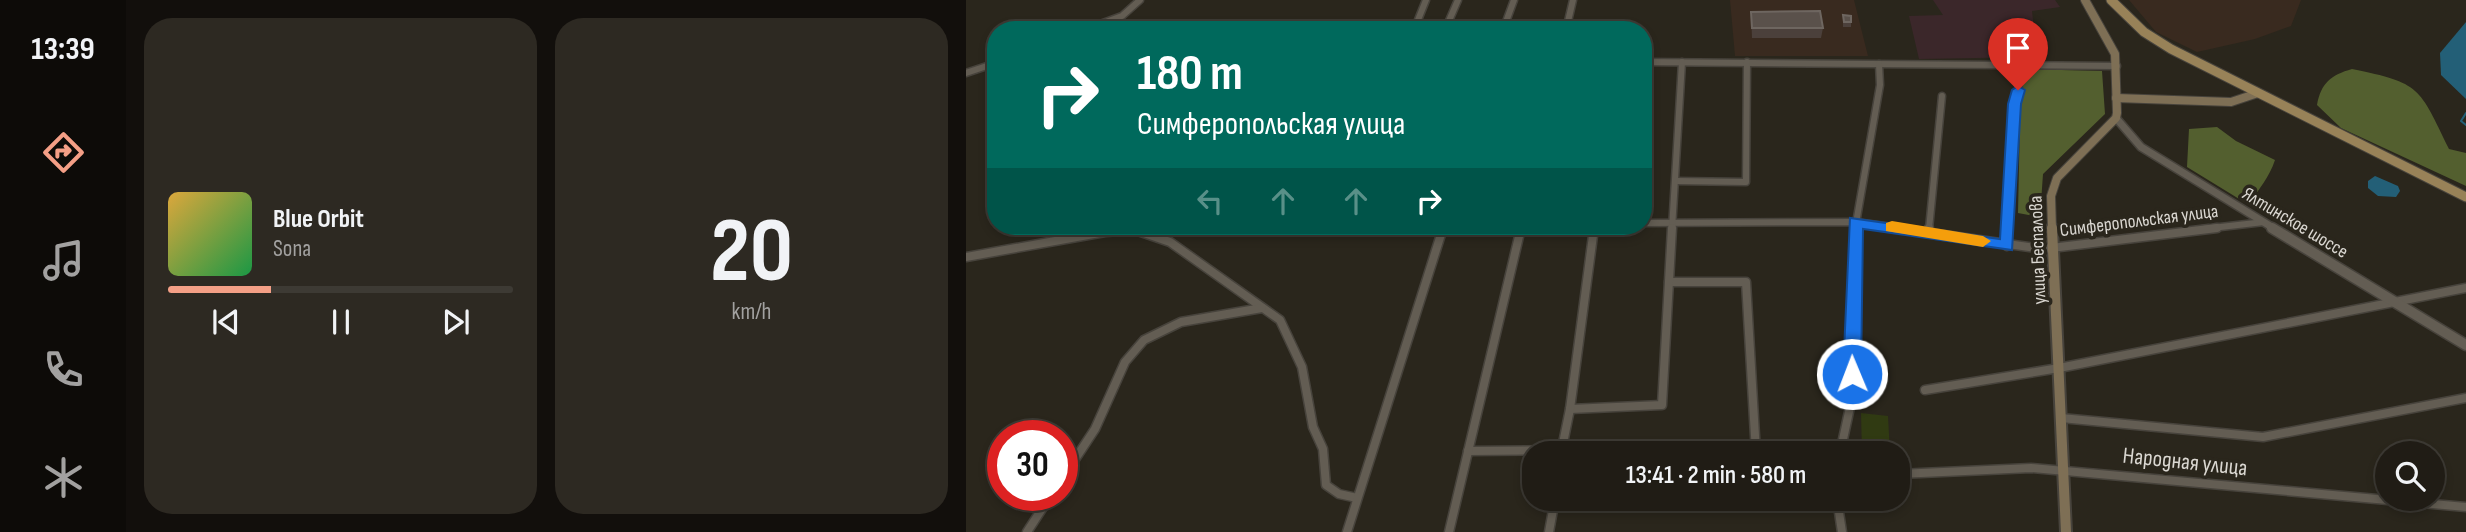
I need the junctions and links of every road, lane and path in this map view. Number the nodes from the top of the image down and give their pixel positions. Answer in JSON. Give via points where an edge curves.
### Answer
{"nodes":[{"id":1,"x":1140,"y":0,"type":"edge"},
{"id":2,"x":1426,"y":0,"type":"edge"},
{"id":3,"x":1458,"y":0,"type":"edge"},
{"id":4,"x":1514,"y":0,"type":"edge"},
{"id":5,"x":1573,"y":0,"type":"edge"},
{"id":6,"x":2085,"y":0,"type":"edge"},
{"id":7,"x":2111,"y":0,"type":"edge"},
{"id":8,"x":1108,"y":21,"type":"edge"},
{"id":9,"x":1418,"y":21,"type":"edge"},
{"id":10,"x":1449,"y":21,"type":"edge"},
{"id":11,"x":1506,"y":21,"type":"edge"},
{"id":12,"x":1568,"y":21,"type":"edge"},
{"id":13,"x":1652,"y":62,"type":"edge"},
{"id":14,"x":1682,"y":62,"type":"junction"},
{"id":15,"x":1746,"y":62,"type":"junction"},
{"id":16,"x":1879,"y":64,"type":"junction"},
{"id":17,"x":2015,"y":65,"type":"junction"},
{"id":18,"x":987,"y":66,"type":"edge"},
{"id":19,"x":2117,"y":66,"type":"junction"},
{"id":20,"x":966,"y":73,"type":"edge"},
{"id":21,"x":2258,"y":93,"type":"junction"},
{"id":22,"x":1942,"y":96,"type":"dead end"},
{"id":23,"x":2116,"y":98,"type":"junction"},
{"id":24,"x":2113,"y":122,"type":"junction"},
{"id":25,"x":1676,"y":181,"type":"junction"},
{"id":26,"x":2466,"y":197,"type":"edge"},
{"id":27,"x":1855,"y":222,"type":"junction"},
{"id":28,"x":2263,"y":222,"type":"junction"},
{"id":29,"x":1652,"y":223,"type":"edge"},
{"id":30,"x":1672,"y":223,"type":"junction"},
{"id":31,"x":1929,"y":231,"type":"junction"},
{"id":32,"x":1091,"y":235,"type":"edge"},
{"id":33,"x":1150,"y":235,"type":"edge"},
{"id":34,"x":1441,"y":235,"type":"edge"},
{"id":35,"x":1519,"y":235,"type":"edge"},
{"id":36,"x":1593,"y":235,"type":"edge"},
{"id":37,"x":2007,"y":246,"type":"junction"},
{"id":38,"x":2054,"y":247,"type":"junction"},
{"id":39,"x":966,"y":257,"type":"edge"},
{"id":40,"x":1669,"y":282,"type":"junction"},
{"id":41,"x":2466,"y":288,"type":"edge"},
{"id":42,"x":2395,"y":302,"type":"junction"},
{"id":43,"x":1262,"y":308,"type":"junction"},
{"id":44,"x":2466,"y":345,"type":"edge"},
{"id":45,"x":2059,"y":368,"type":"junction"},
{"id":46,"x":1925,"y":390,"type":"dead end"},
{"id":47,"x":2466,"y":398,"type":"edge"},
{"id":48,"x":1570,"y":409,"type":"junction"},
{"id":49,"x":2061,"y":418,"type":"junction"},
{"id":50,"x":1563,"y":441,"type":"edge"},
{"id":51,"x":1755,"y":441,"type":"edge"},
{"id":52,"x":1843,"y":441,"type":"edge"},
{"id":53,"x":1468,"y":451,"type":"junction"},
{"id":54,"x":1522,"y":452,"type":"edge"},
{"id":55,"x":1078,"y":455,"type":"edge"},
{"id":56,"x":2064,"y":470,"type":"junction"},
{"id":57,"x":1910,"y":474,"type":"edge"},
{"id":58,"x":1357,"y":498,"type":"junction"},
{"id":59,"x":2466,"y":508,"type":"edge"},
{"id":60,"x":1041,"y":511,"type":"edge"},
{"id":61,"x":1553,"y":511,"type":"edge"},
{"id":62,"x":1839,"y":511,"type":"edge"},
{"id":63,"x":1027,"y":532,"type":"edge"},
{"id":64,"x":1347,"y":532,"type":"edge"},
{"id":65,"x":1449,"y":532,"type":"edge"},
{"id":66,"x":1549,"y":532,"type":"edge"},
{"id":67,"x":1842,"y":532,"type":"edge"},
{"id":68,"x":2066,"y":532,"type":"edge"}],
"edges":[{"from":1,"to":8,"type":"street"},
{"from":2,"to":9,"type":"street"},
{"from":3,"to":10,"type":"street"},
{"from":4,"to":11,"type":"street"},
{"from":5,"to":12,"type":"street"},
{"from":6,"to":19,"type":"main road","via":[[2110,42]]},
{"from":7,"to":21,"type":"main road","via":[[2158,42]]},
{"from":13,"to":14,"type":"street"},
{"from":14,"to":15,"type":"street"},
{"from":14,"to":25,"type":"street"},
{"from":15,"to":16,"type":"street"},
{"from":15,"to":25,"type":"street","via":[[1746,182]]},
{"from":16,"to":17,"type":"street"},
{"from":16,"to":27,"type":"street","via":[[1880,85]]},
{"from":17,"to":19,"type":"street"},
{"from":17,"to":37,"type":"street","name":"улица Беспалова","via":[[2018,90]]},
{"from":18,"to":20,"type":"street"},
{"from":19,"to":23,"type":"main road"},
{"from":21,"to":23,"type":"main road","via":[[2231,102]]},
{"from":21,"to":26,"type":"main road"},
{"from":22,"to":31,"type":"street"},
{"from":23,"to":24,"type":"main road"},
{"from":24,"to":28,"type":"street","name":"Ялтинское шоссе","via":[[2160,160]]},
{"from":24,"to":38,"type":"main road","name":"улица Беспалова","via":[[2057,178],[2051,196]]},
{"from":25,"to":30,"type":"street"},
{"from":27,"to":30,"type":"street","name":"Симферопольская улица"},
{"from":27,"to":31,"type":"street","name":"Симферопольская улица"},
{"from":27,"to":52,"type":"street","via":[[1852,398]]},
{"from":28,"to":38,"type":"street","name":"Симферопольская улица"},
{"from":28,"to":42,"type":"street","name":"Ялтинское шоссе"},
{"from":29,"to":30,"type":"street","name":"Симферопольская улица"},
{"from":30,"to":40,"type":"street"},
{"from":31,"to":37,"type":"street","name":"Симферопольская улица"},
{"from":32,"to":39,"type":"street"},
{"from":33,"to":43,"type":"street","via":[[1170,242]]},
{"from":34,"to":58,"type":"street"},
{"from":35,"to":53,"type":"street"},
{"from":36,"to":48,"type":"street"},
{"from":37,"to":38,"type":"street","name":"Симферопольская улица"},
{"from":38,"to":45,"type":"main road","name":"улица Беспалова"},
{"from":40,"to":48,"type":"street","via":[[1662,405]]},
{"from":40,"to":51,"type":"street","via":[[1746,282]]},
{"from":41,"to":42,"type":"street"},
{"from":42,"to":44,"type":"street","name":"Ялтинское шоссе"},
{"from":42,"to":45,"type":"street"},
{"from":43,"to":55,"type":"street","via":[[1176,324],[1142,342],[1127,357],[1095,429]]},
{"from":43,"to":58,"type":"street","via":[[1276,314],[1297,353],[1313,427],[1323,449],[1326,485]]},
{"from":45,"to":46,"type":"street"},
{"from":45,"to":49,"type":"main road","name":"улица Беспалова"},
{"from":47,"to":49,"type":"street","via":[[2263,437]]},
{"from":48,"to":50,"type":"street"},
{"from":49,"to":56,"type":"main road","name":"улица Беспалова"},
{"from":53,"to":54,"type":"street"},
{"from":53,"to":65,"type":"street"},
{"from":56,"to":57,"type":"street","name":"Народная улица"},
{"from":56,"to":59,"type":"street","name":"Народная улица"},
{"from":56,"to":68,"type":"main road","name":"улица Беспалова"},
{"from":58,"to":64,"type":"street"},
{"from":60,"to":63,"type":"street"},
{"from":61,"to":66,"type":"street"},
{"from":62,"to":67,"type":"street"}]}
